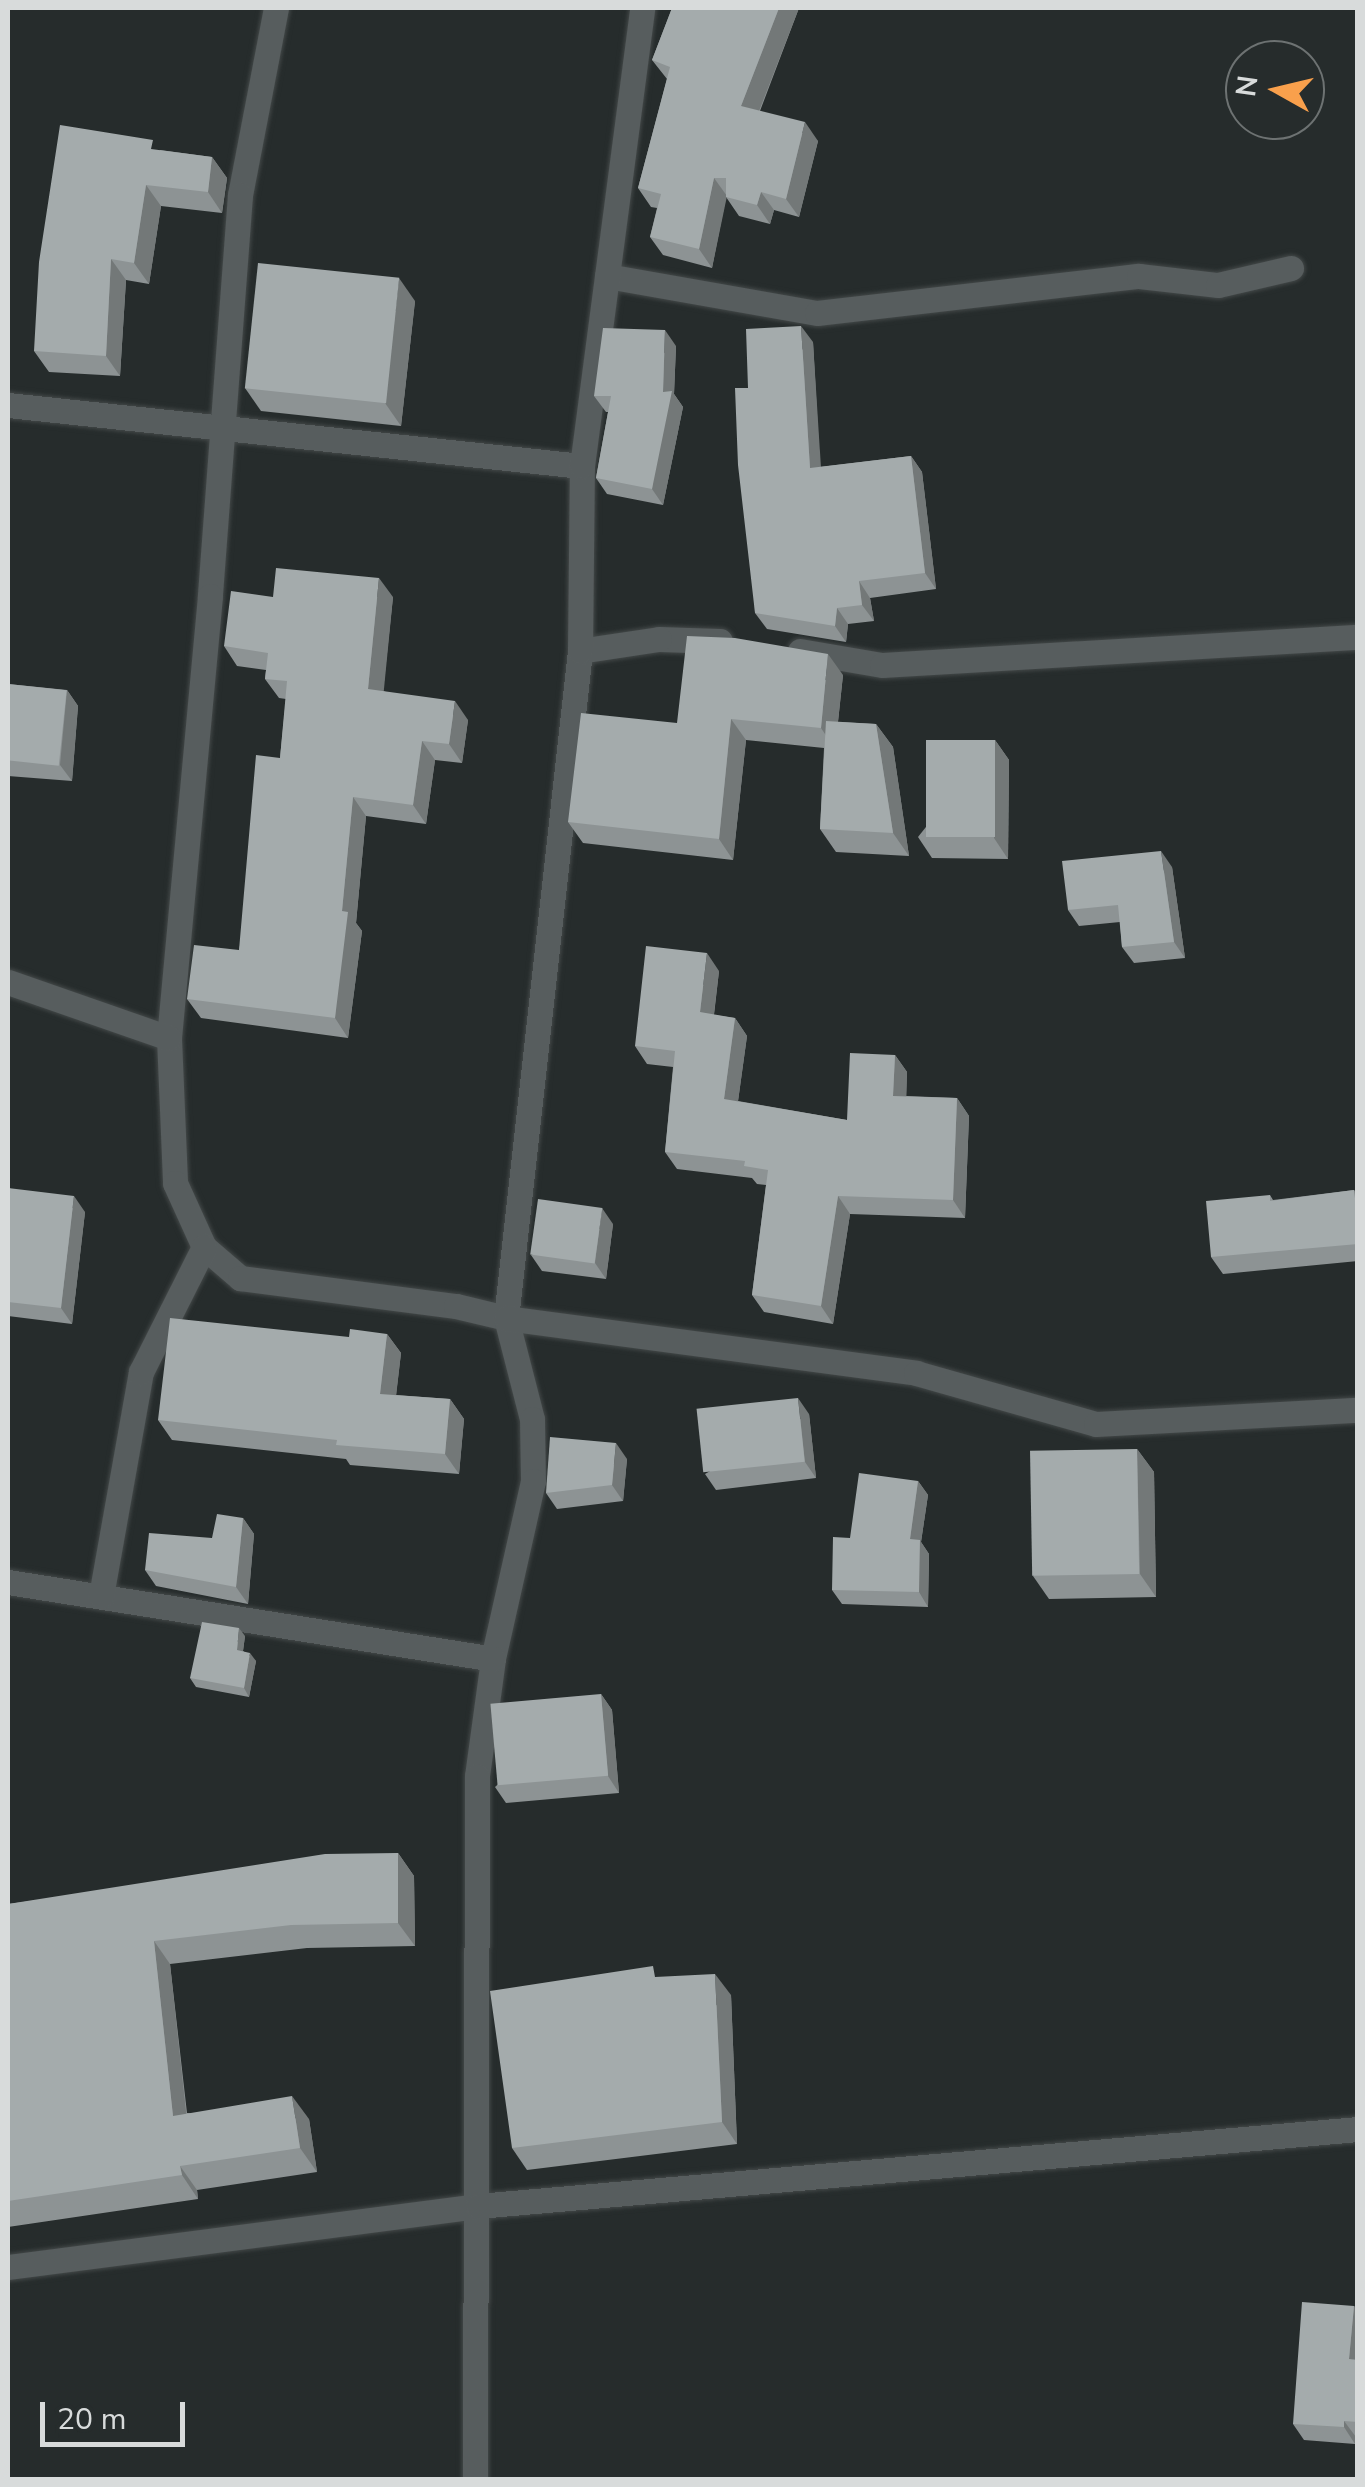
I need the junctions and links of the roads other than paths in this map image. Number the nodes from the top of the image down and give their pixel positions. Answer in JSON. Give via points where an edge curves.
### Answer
{"nodes":[{"id":1,"x":276,"y":8,"type":"edge"},
{"id":2,"x":642,"y":8,"type":"edge"},
{"id":3,"x":1290,"y":268,"type":"dead end"},
{"id":4,"x":607,"y":276,"type":"junction"},
{"id":5,"x":8,"y":405,"type":"edge"},
{"id":6,"x":223,"y":426,"type":"junction"},
{"id":7,"x":582,"y":466,"type":"junction"},
{"id":8,"x":1358,"y":637,"type":"edge"},
{"id":9,"x":580,"y":651,"type":"junction"},
{"id":10,"x":8,"y":982,"type":"edge"},
{"id":11,"x":169,"y":1038,"type":"junction"},
{"id":12,"x":204,"y":1247,"type":"junction"},
{"id":13,"x":506,"y":1318,"type":"junction"},
{"id":14,"x":1358,"y":1410,"type":"edge"},
{"id":15,"x":8,"y":1582,"type":"edge"},
{"id":16,"x":101,"y":1596,"type":"junction"},
{"id":17,"x":493,"y":1659,"type":"junction"},
{"id":18,"x":1358,"y":2128,"type":"edge"},
{"id":19,"x":478,"y":2206,"type":"junction"},
{"id":20,"x":8,"y":2267,"type":"edge"},
{"id":21,"x":474,"y":2480,"type":"edge"}],
"edges":[{"from":1,"to":6,"type":"street","via":[[240,195]]},
{"from":2,"to":4,"type":"street"},
{"from":3,"to":4,"type":"street","via":[[1218,285],[1139,276],[816,313]]},
{"from":4,"to":7,"type":"street"},
{"from":5,"to":6,"type":"street"},
{"from":6,"to":7,"type":"street"},
{"from":6,"to":11,"type":"street"},
{"from":7,"to":9,"type":"street"},
{"from":8,"to":9,"type":"street","via":[[882,665],[760,644],[659,638]]},
{"from":9,"to":13,"type":"street"},
{"from":10,"to":11,"type":"street"},
{"from":11,"to":12,"type":"street","via":[[175,1183]]},
{"from":12,"to":13,"type":"street","via":[[240,1278]]},
{"from":12,"to":16,"type":"street","via":[[141,1372]]},
{"from":13,"to":14,"type":"street","via":[[916,1373],[1096,1424]]},
{"from":13,"to":17,"type":"street","via":[[532,1419],[533,1481]]},
{"from":15,"to":16,"type":"street"},
{"from":16,"to":17,"type":"street"},
{"from":17,"to":19,"type":"street","via":[[477,1776]]},
{"from":18,"to":19,"type":"street"},
{"from":19,"to":20,"type":"street"},
{"from":19,"to":21,"type":"street"}]}
